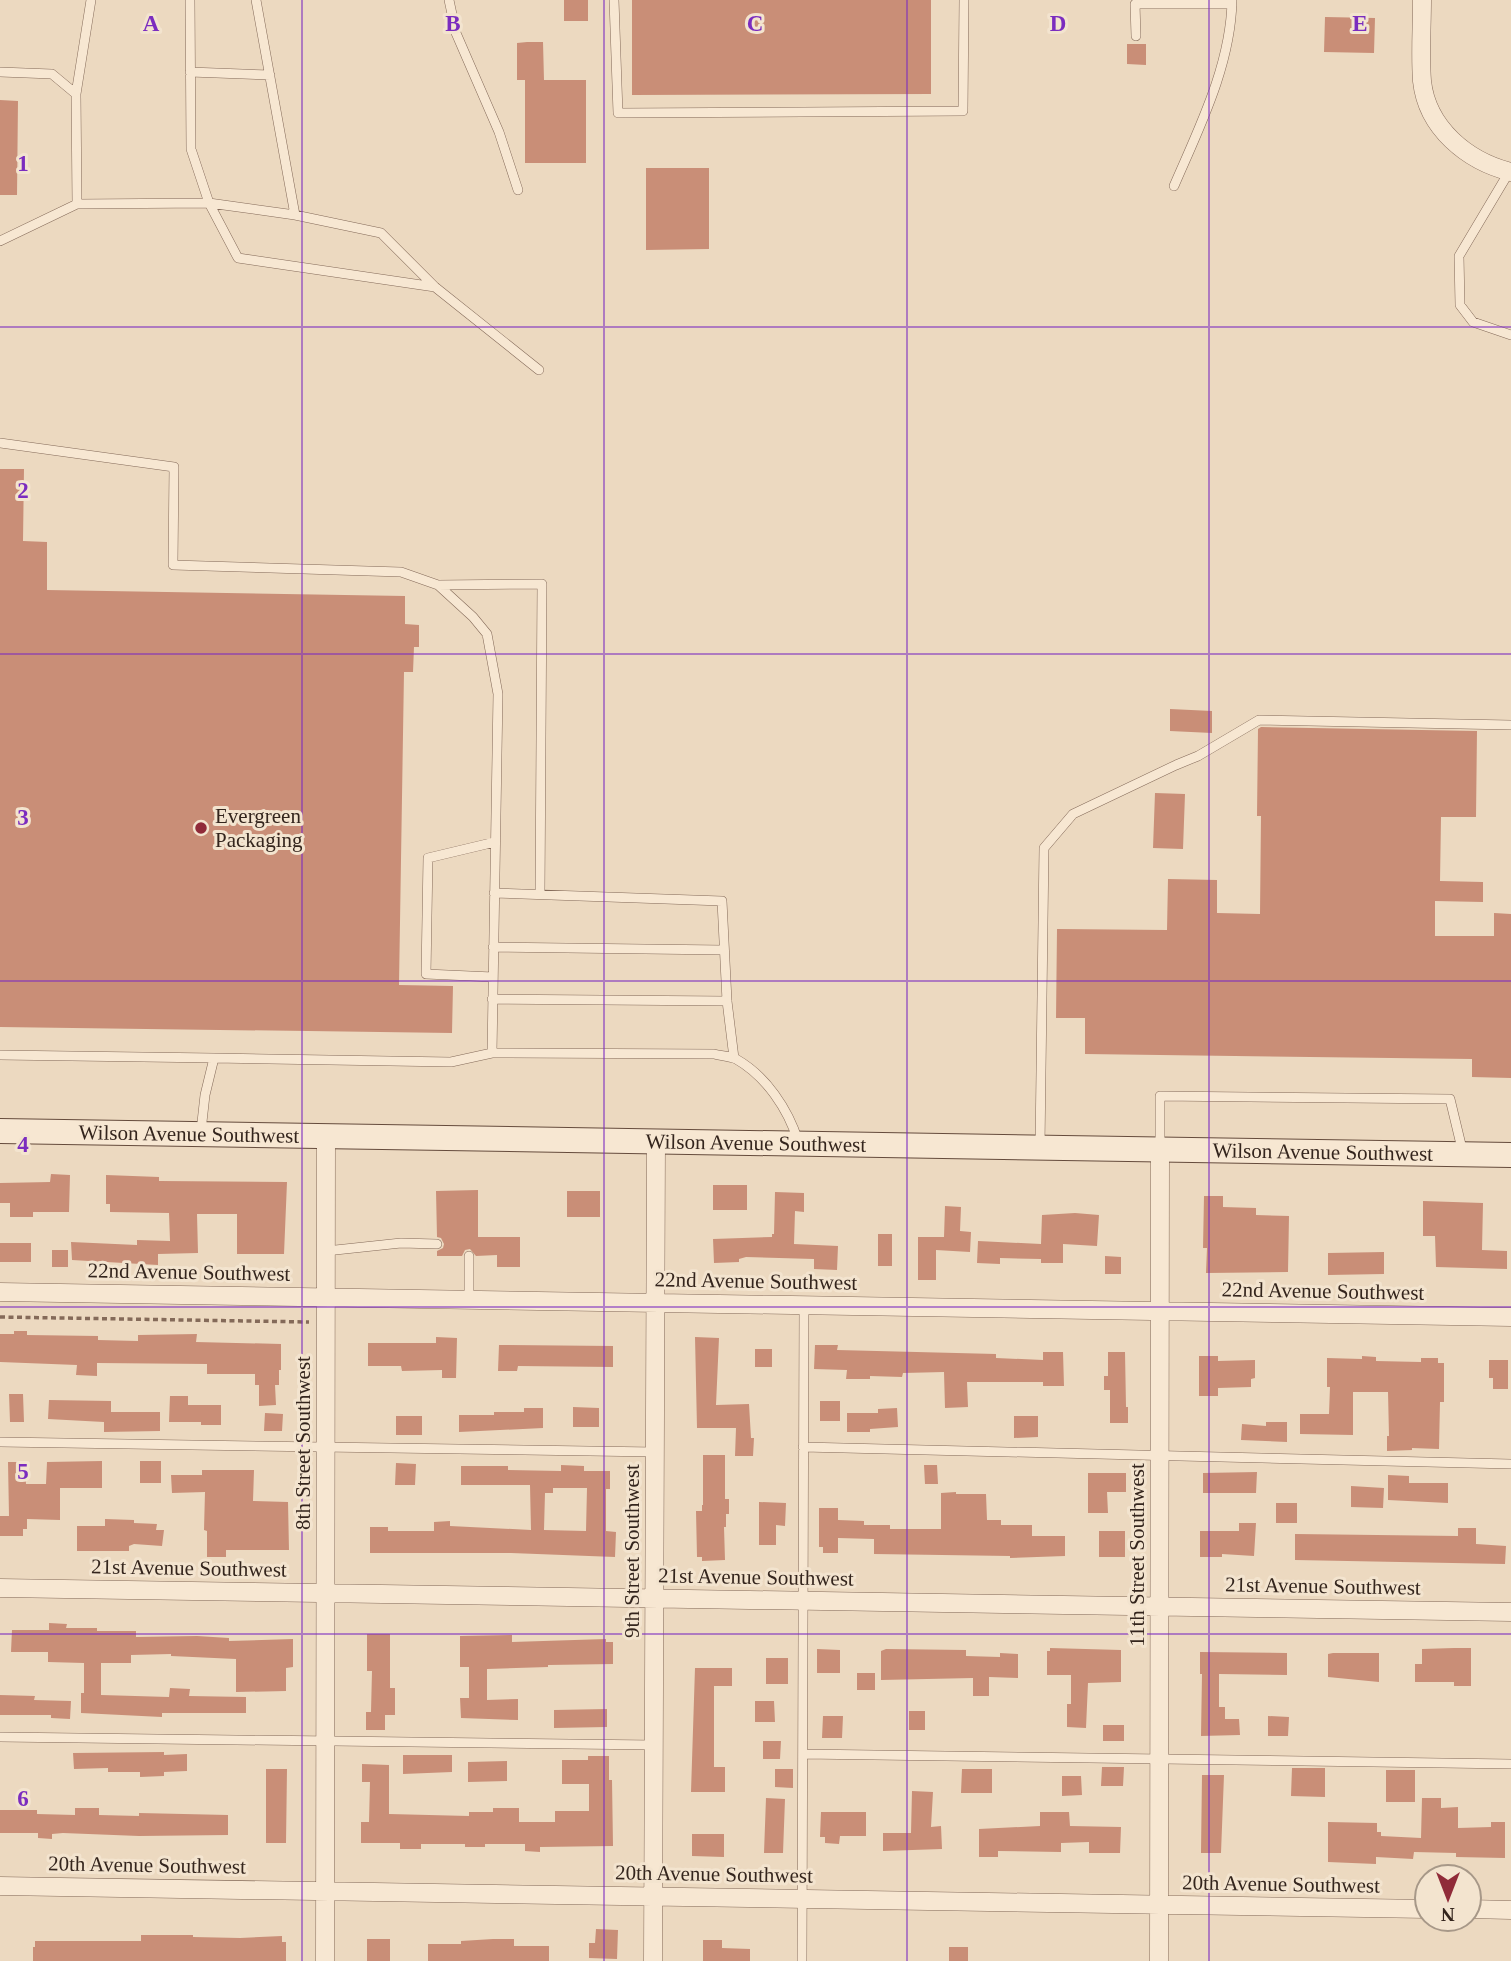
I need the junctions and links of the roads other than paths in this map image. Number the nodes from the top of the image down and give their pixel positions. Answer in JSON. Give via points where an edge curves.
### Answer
{"nodes":[{"id":1,"x":91,"y":0,"type":"edge"},
{"id":2,"x":190,"y":0,"type":"edge"},
{"id":3,"x":256,"y":0,"type":"edge"},
{"id":4,"x":449,"y":0,"type":"edge"},
{"id":5,"x":614,"y":0,"type":"edge"},
{"id":6,"x":964,"y":0,"type":"edge"},
{"id":7,"x":1422,"y":0,"type":"edge"},
{"id":8,"x":1232,"y":2,"type":"edge"},
{"id":9,"x":1136,"y":36,"type":"dead end"},
{"id":10,"x":0,"y":72,"type":"edge"},
{"id":11,"x":190,"y":72,"type":"junction"},
{"id":12,"x":270,"y":75,"type":"junction"},
{"id":13,"x":76,"y":94,"type":"junction"},
{"id":14,"x":1510,"y":172,"type":"edge"},
{"id":15,"x":1174,"y":186,"type":"dead end"},
{"id":16,"x":518,"y":190,"type":"dead end"},
{"id":17,"x":209,"y":203,"type":"junction"},
{"id":18,"x":77,"y":204,"type":"junction"},
{"id":19,"x":295,"y":215,"type":"junction"},
{"id":20,"x":0,"y":241,"type":"edge"},
{"id":21,"x":435,"y":287,"type":"junction"},
{"id":22,"x":1511,"y":335,"type":"edge"},
{"id":23,"x":539,"y":370,"type":"dead end"},
{"id":24,"x":0,"y":443,"type":"edge"},
{"id":25,"x":438,"y":584,"type":"junction"},
{"id":26,"x":1511,"y":725,"type":"edge"},
{"id":27,"x":495,"y":842,"type":"junction"},
{"id":28,"x":494,"y":893,"type":"junction"},
{"id":29,"x":540,"y":894,"type":"junction"},
{"id":30,"x":493,"y":947,"type":"junction"},
{"id":31,"x":723,"y":950,"type":"junction"},
{"id":32,"x":493,"y":977,"type":"junction"},
{"id":33,"x":492,"y":999,"type":"junction"},
{"id":34,"x":727,"y":1001,"type":"junction"},
{"id":35,"x":492,"y":1053,"type":"junction"},
{"id":36,"x":0,"y":1055,"type":"edge"},
{"id":37,"x":214,"y":1058,"type":"junction"},
{"id":38,"x":734,"y":1058,"type":"junction"},
{"id":39,"x":0,"y":1130,"type":"edge"},
{"id":40,"x":201,"y":1132,"type":"junction"},
{"id":41,"x":326,"y":1135,"type":"junction"},
{"id":42,"x":656,"y":1140,"type":"junction"},
{"id":43,"x":798,"y":1143,"type":"junction"},
{"id":44,"x":1040,"y":1147,"type":"junction"},
{"id":45,"x":1160,"y":1149,"type":"junction"},
{"id":46,"x":1464,"y":1154,"type":"junction"},
{"id":47,"x":1511,"y":1155,"type":"edge"},
{"id":48,"x":437,"y":1244,"type":"dead end"},
{"id":49,"x":326,"y":1251,"type":"junction"},
{"id":50,"x":469,"y":1256,"type":"dead end"},
{"id":51,"x":0,"y":1292,"type":"edge"},
{"id":52,"x":326,"y":1296,"type":"junction"},
{"id":53,"x":469,"y":1299,"type":"junction"},
{"id":54,"x":656,"y":1302,"type":"junction"},
{"id":55,"x":804,"y":1305,"type":"junction"},
{"id":56,"x":1160,"y":1311,"type":"junction"},
{"id":57,"x":1511,"y":1317,"type":"edge"},
{"id":58,"x":0,"y":1442,"type":"edge"},
{"id":59,"x":326,"y":1447,"type":"junction"},
{"id":60,"x":803,"y":1447,"type":"junction"},
{"id":61,"x":655,"y":1452,"type":"junction"},
{"id":62,"x":1160,"y":1456,"type":"junction"},
{"id":63,"x":1511,"y":1464,"type":"edge"},
{"id":64,"x":0,"y":1588,"type":"edge"},
{"id":65,"x":325,"y":1592,"type":"junction"},
{"id":66,"x":655,"y":1598,"type":"junction"},
{"id":67,"x":803,"y":1600,"type":"junction"},
{"id":68,"x":1160,"y":1606,"type":"junction"},
{"id":69,"x":1511,"y":1612,"type":"edge"},
{"id":70,"x":0,"y":1737,"type":"edge"},
{"id":71,"x":325,"y":1741,"type":"junction"},
{"id":72,"x":654,"y":1745,"type":"junction"},
{"id":73,"x":803,"y":1754,"type":"junction"},
{"id":74,"x":1159,"y":1759,"type":"junction"},
{"id":75,"x":1511,"y":1764,"type":"edge"},
{"id":76,"x":0,"y":1886,"type":"edge"},
{"id":77,"x":325,"y":1891,"type":"junction"},
{"id":78,"x":653,"y":1896,"type":"junction"},
{"id":79,"x":803,"y":1899,"type":"junction"},
{"id":80,"x":1159,"y":1904,"type":"junction"},
{"id":81,"x":1413,"y":1909,"type":"edge"},
{"id":82,"x":1483,"y":1909,"type":"edge"},
{"id":83,"x":1511,"y":1910,"type":"edge"},
{"id":84,"x":325,"y":1961,"type":"edge"},
{"id":85,"x":653,"y":1961,"type":"edge"},
{"id":86,"x":802,"y":1961,"type":"edge"},
{"id":87,"x":1159,"y":1961,"type":"edge"}],
"edges":[{"from":1,"to":13,"type":"lane"},
{"from":2,"to":11,"type":"lane"},
{"from":3,"to":12,"type":"lane"},
{"from":4,"to":16,"type":"lane","via":[[456,33],[499,132]]},
{"from":5,"to":6,"type":"lane","via":[[618,113],[632,113],[963,111]]},
{"from":7,"to":14,"type":"street","via":[[1422,83],[1431,113],[1449,139],[1478,161]]},
{"from":8,"to":9,"type":"lane","via":[[1135,4]]},
{"from":8,"to":15,"type":"lane","via":[[1222,63]]},
{"from":10,"to":13,"type":"lane","via":[[52,74]]},
{"from":11,"to":12,"type":"lane"},
{"from":11,"to":17,"type":"lane","via":[[191,149]]},
{"from":12,"to":19,"type":"lane"},
{"from":13,"to":18,"type":"lane"},
{"from":14,"to":22,"type":"lane","via":[[1459,256],[1460,305],[1473,322]]},
{"from":17,"to":18,"type":"lane"},
{"from":17,"to":19,"type":"lane"},
{"from":17,"to":21,"type":"lane","via":[[238,258]]},
{"from":18,"to":20,"type":"lane"},
{"from":19,"to":21,"type":"lane","via":[[382,233]]},
{"from":21,"to":23,"type":"lane"},
{"from":24,"to":25,"type":"lane","via":[[174,467],[173,565],[401,572]]},
{"from":25,"to":27,"type":"lane","via":[[487,634],[492,655],[498,694]]},
{"from":25,"to":29,"type":"lane","via":[[542,584]]},
{"from":26,"to":44,"type":"lane","via":[[1259,720],[1198,756],[1073,814],[1044,848]]},
{"from":27,"to":28,"type":"lane"},
{"from":27,"to":32,"type":"lane","via":[[428,858],[426,974]]},
{"from":28,"to":29,"type":"lane"},
{"from":28,"to":30,"type":"lane"},
{"from":29,"to":31,"type":"lane","via":[[722,901]]},
{"from":30,"to":31,"type":"lane"},
{"from":30,"to":32,"type":"lane"},
{"from":31,"to":34,"type":"lane"},
{"from":32,"to":33,"type":"lane"},
{"from":33,"to":34,"type":"lane"},
{"from":33,"to":35,"type":"lane"},
{"from":34,"to":38,"type":"lane"},
{"from":35,"to":37,"type":"lane","via":[[451,1062]]},
{"from":35,"to":38,"type":"lane","via":[[714,1054]]},
{"from":36,"to":37,"type":"lane"},
{"from":37,"to":40,"type":"lane"},
{"from":38,"to":43,"type":"lane","via":[[762,1078],[792,1121]]},
{"from":39,"to":40,"type":"main road","name":"Wilson Avenue Southwest"},
{"from":40,"to":41,"type":"main road","name":"Wilson Avenue Southwest"},
{"from":41,"to":42,"type":"main road","name":"Wilson Avenue Southwest"},
{"from":41,"to":49,"type":"street","name":"8th Street Southwest"},
{"from":42,"to":43,"type":"main road","name":"Wilson Avenue Southwest"},
{"from":42,"to":54,"type":"street","name":"9th Street Southwest"},
{"from":43,"to":44,"type":"main road","name":"Wilson Avenue Southwest"},
{"from":44,"to":45,"type":"main road","name":"Wilson Avenue Southwest"},
{"from":45,"to":46,"type":"main road","name":"Wilson Avenue Southwest"},
{"from":45,"to":46,"type":"lane","via":[[1160,1096],[1450,1100]]},
{"from":45,"to":56,"type":"street","name":"11th Street Southwest"},
{"from":46,"to":47,"type":"main road","name":"Wilson Avenue Southwest"},
{"from":48,"to":49,"type":"lane"},
{"from":49,"to":52,"type":"street","name":"8th Street Southwest"},
{"from":50,"to":53,"type":"lane"},
{"from":51,"to":52,"type":"street","name":"22nd Avenue Southwest"},
{"from":52,"to":53,"type":"street","name":"22nd Avenue Southwest"},
{"from":52,"to":59,"type":"street","name":"8th Street Southwest"},
{"from":53,"to":54,"type":"street","name":"22nd Avenue Southwest"},
{"from":54,"to":55,"type":"street","name":"22nd Avenue Southwest"},
{"from":54,"to":61,"type":"street","name":"9th Street Southwest"},
{"from":55,"to":56,"type":"street","name":"22nd Avenue Southwest"},
{"from":55,"to":60,"type":"lane"},
{"from":56,"to":57,"type":"street","name":"22nd Avenue Southwest"},
{"from":56,"to":62,"type":"street","name":"11th Street Southwest"},
{"from":58,"to":59,"type":"lane"},
{"from":59,"to":61,"type":"lane"},
{"from":59,"to":65,"type":"street","name":"8th Street Southwest"},
{"from":60,"to":62,"type":"lane"},
{"from":60,"to":67,"type":"lane"},
{"from":61,"to":66,"type":"street","name":"9th Street Southwest"},
{"from":62,"to":63,"type":"lane"},
{"from":62,"to":68,"type":"street","name":"11th Street Southwest"},
{"from":64,"to":65,"type":"street","name":"21st Avenue Southwest"},
{"from":65,"to":66,"type":"street","name":"21st Avenue Southwest"},
{"from":65,"to":71,"type":"street","name":"8th Street Southwest"},
{"from":66,"to":67,"type":"street","name":"21st Avenue Southwest"},
{"from":66,"to":72,"type":"street","name":"9th Street Southwest"},
{"from":67,"to":68,"type":"street","name":"21st Avenue Southwest"},
{"from":67,"to":73,"type":"lane"},
{"from":68,"to":69,"type":"street","name":"21st Avenue Southwest"},
{"from":68,"to":74,"type":"street","name":"11th Street Southwest"},
{"from":70,"to":71,"type":"lane"},
{"from":71,"to":72,"type":"lane"},
{"from":71,"to":77,"type":"street","name":"8th Street Southwest"},
{"from":72,"to":78,"type":"street","name":"9th Street Southwest"},
{"from":73,"to":74,"type":"lane"},
{"from":73,"to":79,"type":"lane"},
{"from":74,"to":75,"type":"lane"},
{"from":74,"to":80,"type":"street","name":"11th Street Southwest"},
{"from":76,"to":77,"type":"street","name":"20th Avenue Southwest"},
{"from":77,"to":78,"type":"street","name":"20th Avenue Southwest"},
{"from":77,"to":84,"type":"street","name":"8th Street Southwest"},
{"from":78,"to":79,"type":"street","name":"20th Avenue Southwest"},
{"from":78,"to":85,"type":"street","name":"9th Street Southwest"},
{"from":79,"to":80,"type":"street","name":"20th Avenue Southwest"},
{"from":79,"to":86,"type":"lane"},
{"from":80,"to":81,"type":"street","name":"20th Avenue Southwest"},
{"from":80,"to":87,"type":"street","name":"11th Street Southwest"},
{"from":82,"to":83,"type":"street"}]}
